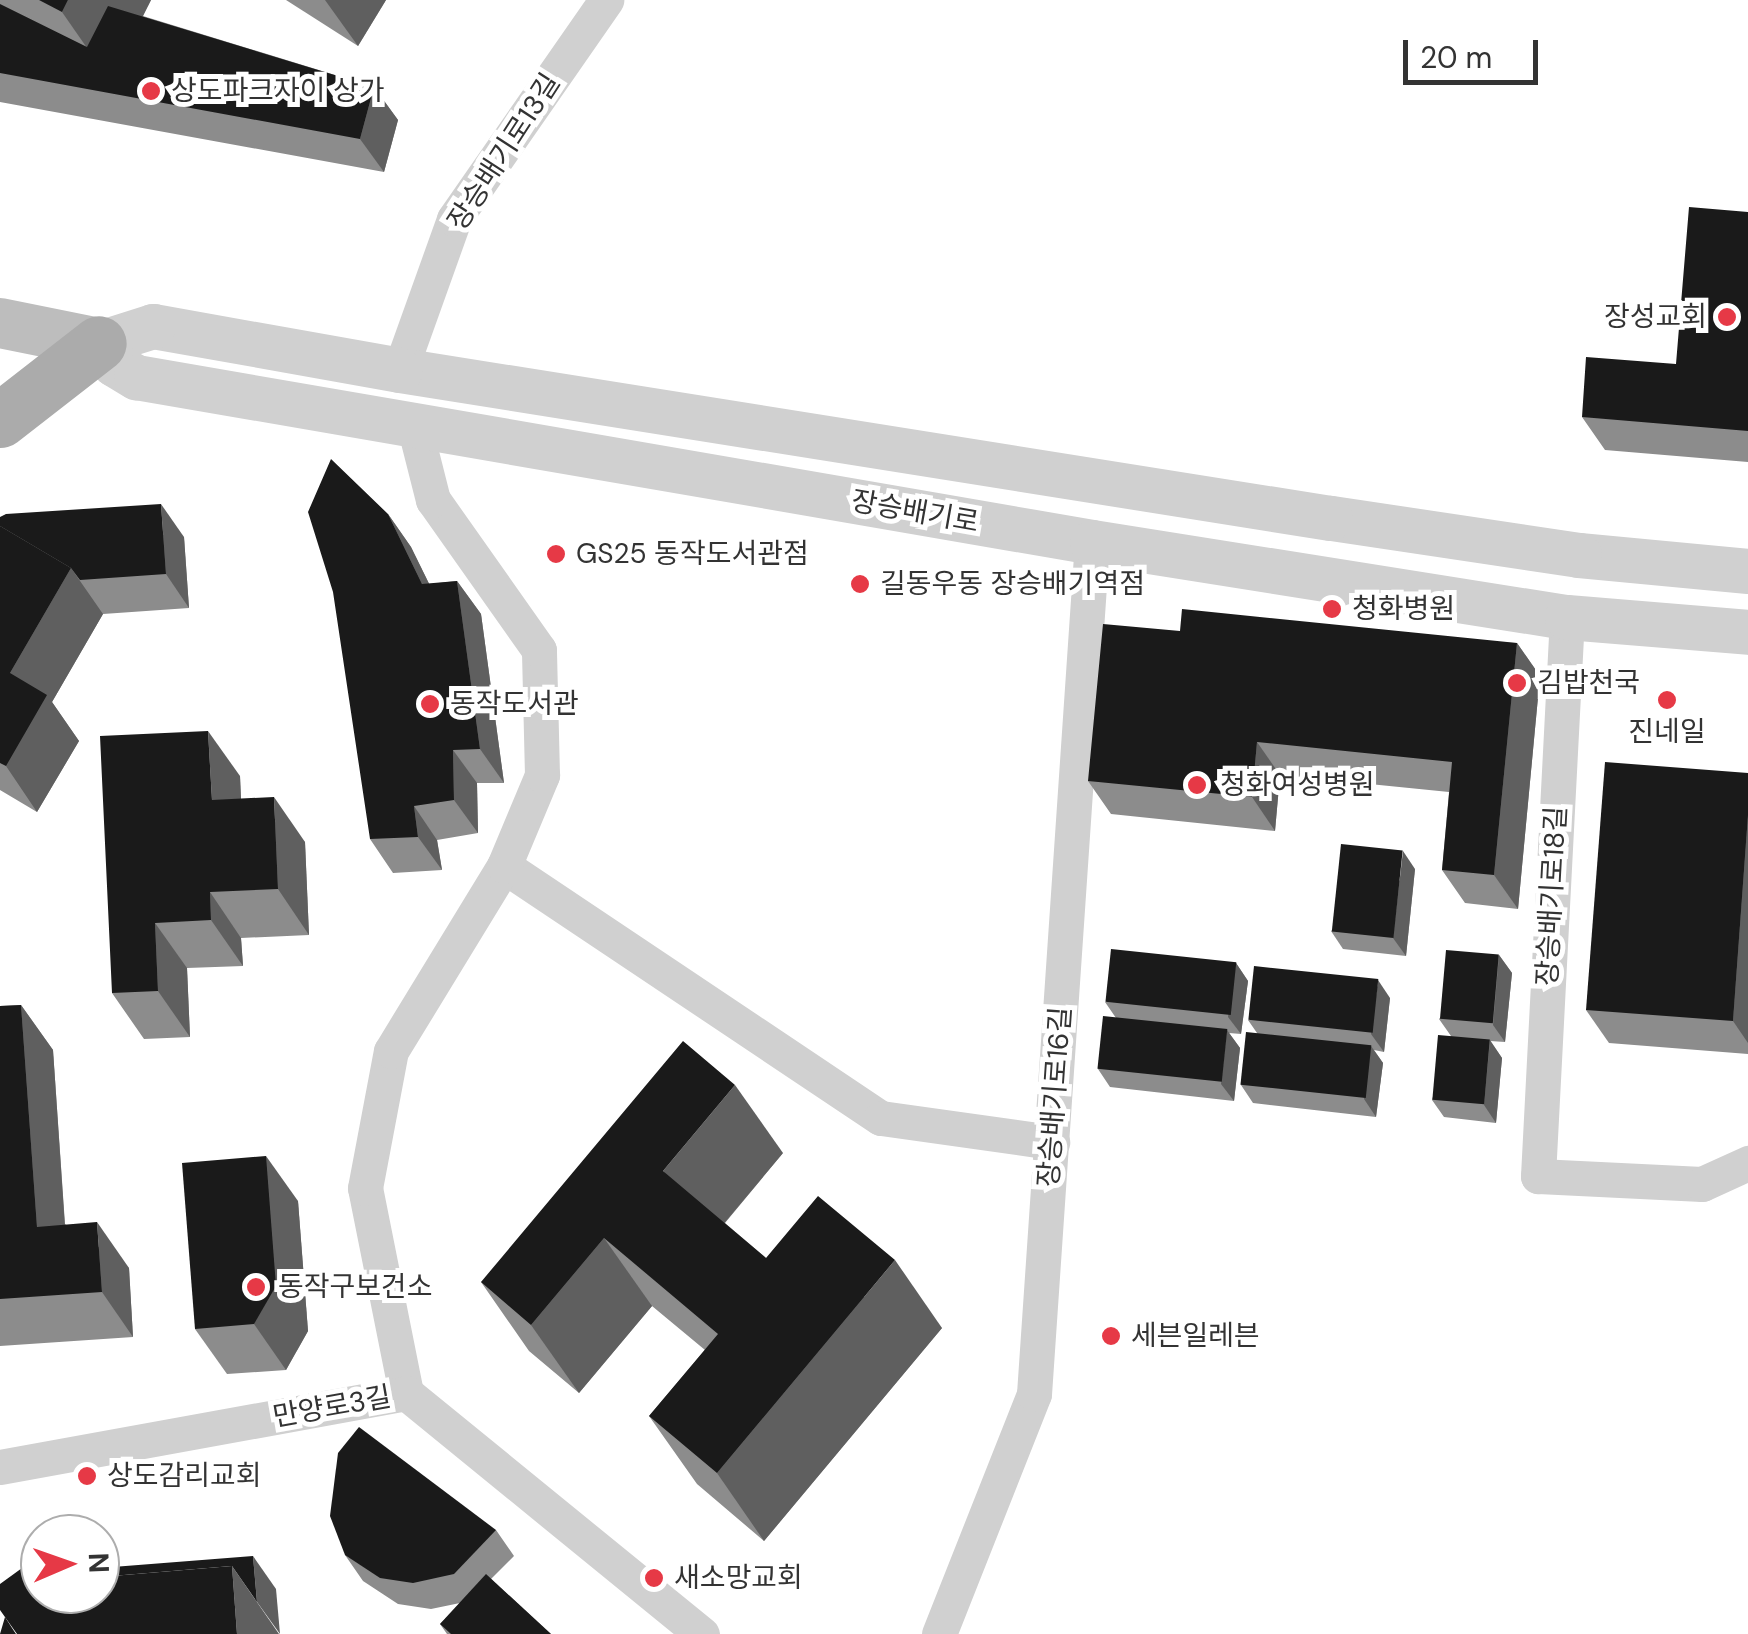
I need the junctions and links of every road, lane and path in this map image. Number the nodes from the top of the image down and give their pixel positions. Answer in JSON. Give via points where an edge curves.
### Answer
{"nodes":[{"id":1,"x":606,"y":0,"type":"edge"},
{"id":2,"x":0,"y":323,"type":"edge"},
{"id":3,"x":100,"y":343,"type":"junction"},
{"id":4,"x":400,"y":370,"type":"junction"},
{"id":5,"x":0,"y":420,"type":"edge"},
{"id":6,"x":414,"y":424,"type":"junction"},
{"id":7,"x":1092,"y":542,"type":"junction"},
{"id":8,"x":1748,"y":571,"type":"edge"},
{"id":9,"x":1566,"y":617,"type":"junction"},
{"id":10,"x":1748,"y":632,"type":"edge"},
{"id":11,"x":504,"y":866,"type":"junction"},
{"id":12,"x":1052,"y":1142,"type":"junction"},
{"id":13,"x":1748,"y":1163,"type":"edge"},
{"id":14,"x":406,"y":1393,"type":"junction"},
{"id":15,"x":0,"y":1467,"type":"edge"},
{"id":16,"x":702,"y":1634,"type":"edge"},
{"id":17,"x":939,"y":1634,"type":"edge"}],
"edges":[{"from":1,"to":4,"type":"street","name":"장승배기로13길","via":[[454,220]]},
{"from":2,"to":3,"type":"main road"},
{"from":3,"to":4,"type":"street","via":[[154,326]]},
{"from":3,"to":5,"type":"main road"},
{"from":3,"to":6,"type":"street","name":"장승배기로","via":[[114,364],[136,377]]},
{"from":4,"to":8,"type":"street","via":[[1483,541]]},
{"from":6,"to":7,"type":"street","name":"장승배기로"},
{"from":6,"to":11,"type":"street","via":[[433,500],[540,650],[542,775]]},
{"from":7,"to":9,"type":"street","name":"장승배기로"},
{"from":7,"to":12,"type":"street","name":"장승배기로16길"},
{"from":9,"to":10,"type":"street","name":"장승배기로"},
{"from":9,"to":13,"type":"street","name":"장승배기로18길","via":[[1538,1176],[1702,1184]]},
{"from":11,"to":12,"type":"street","via":[[881,1118]]},
{"from":11,"to":14,"type":"street","via":[[391,1051],[364,1188]]},
{"from":12,"to":17,"type":"street","name":"장승배기로16길","via":[[1034,1394]]},
{"from":14,"to":15,"type":"street","name":"만양로3길"},
{"from":14,"to":16,"type":"street","name":"만양로3길"}]}
